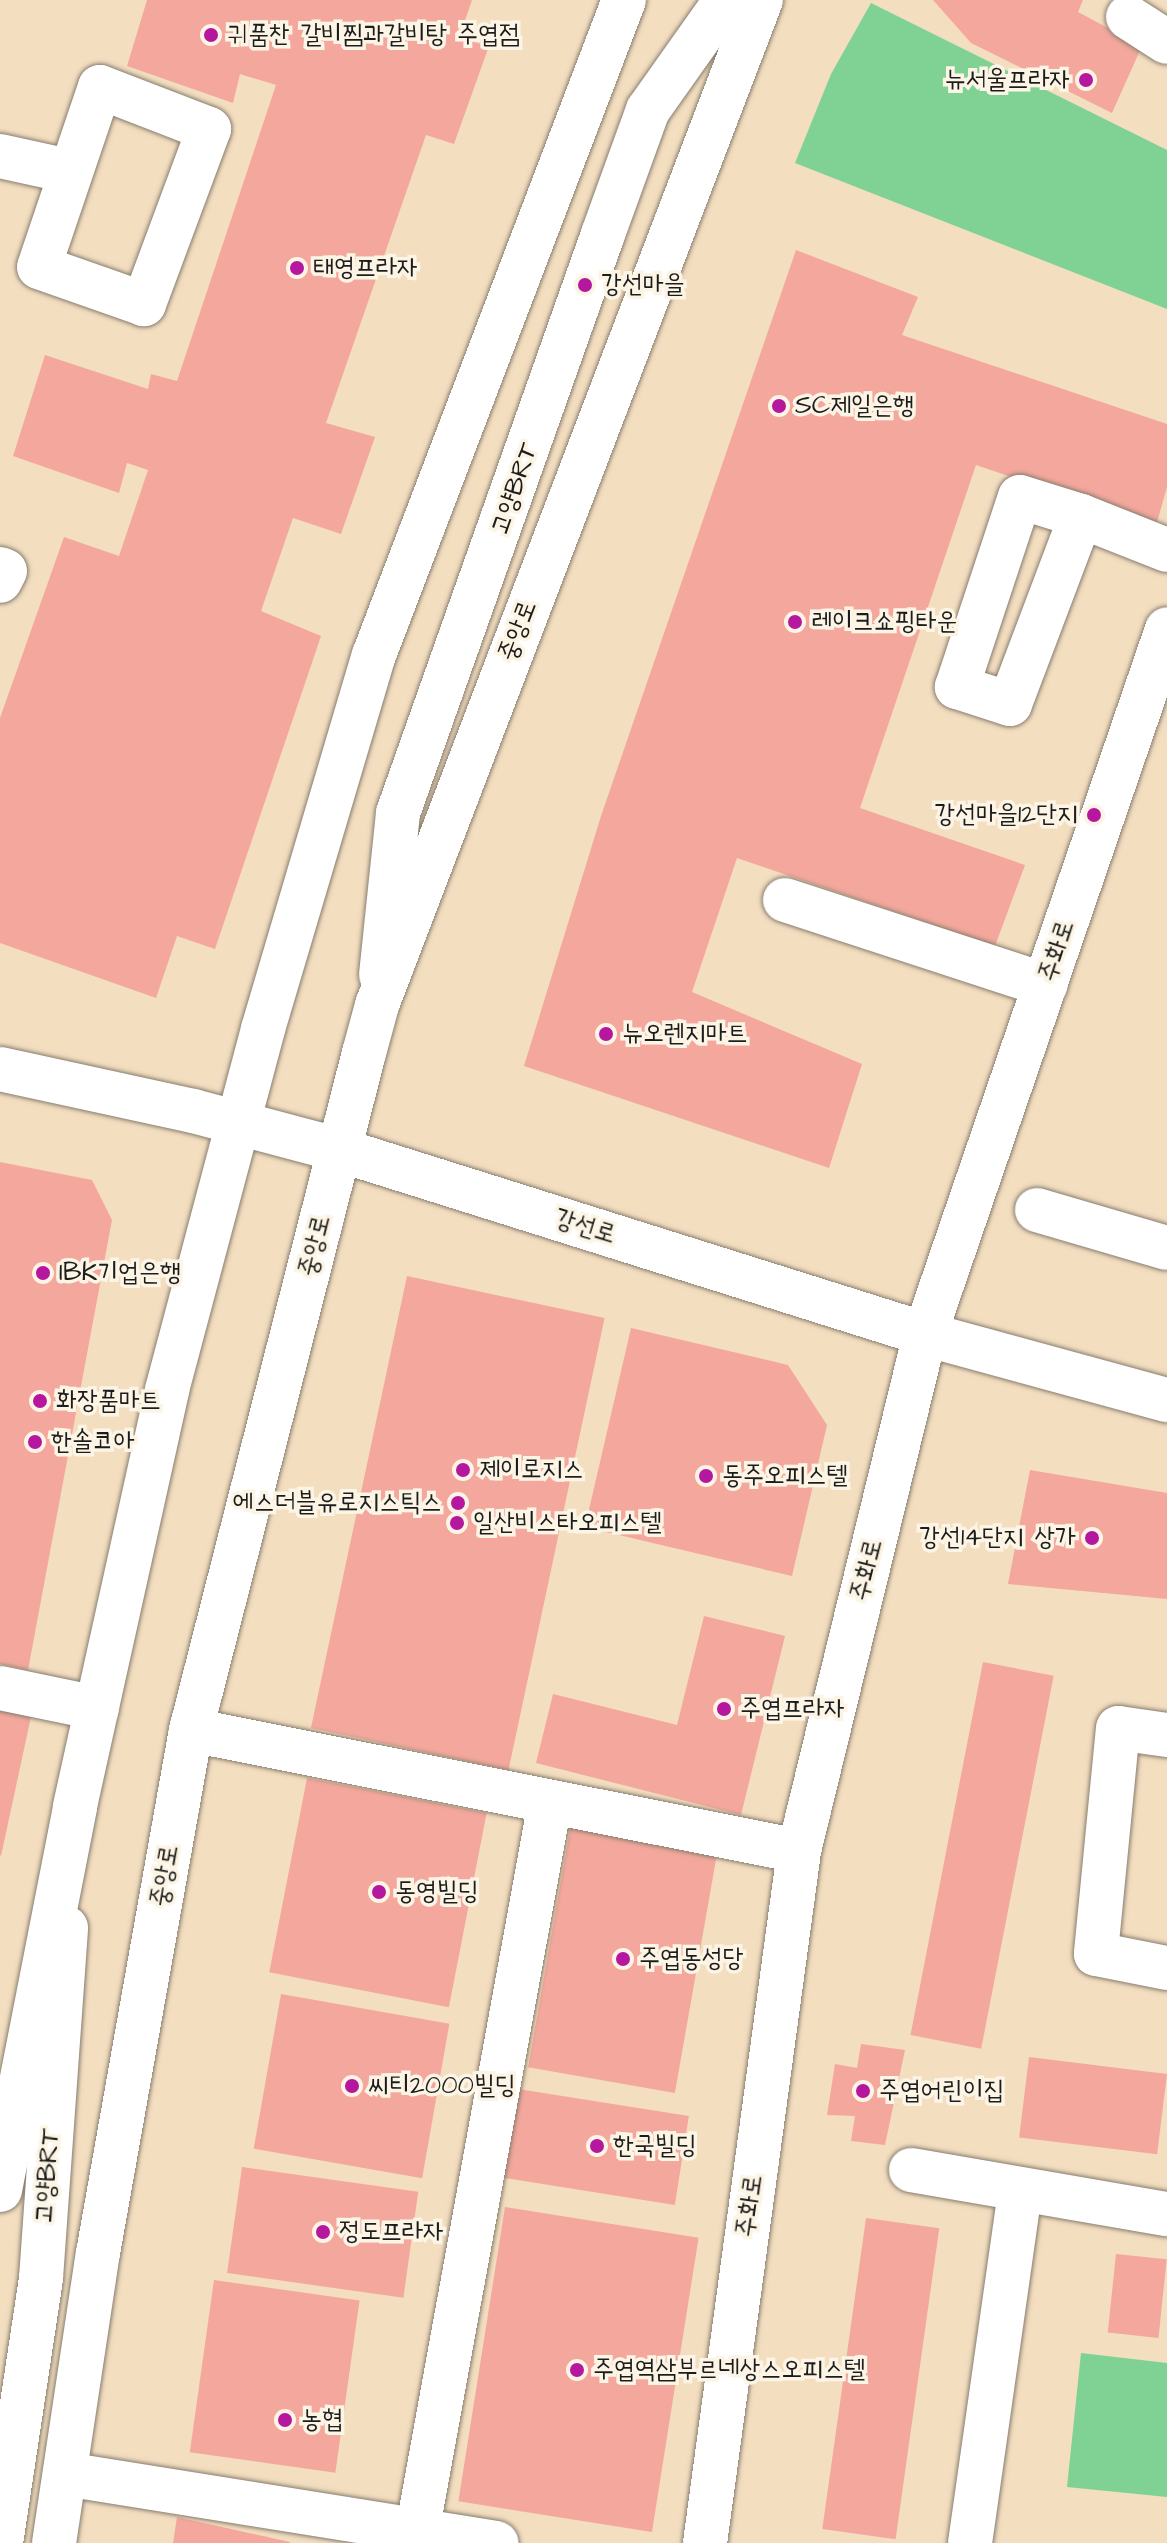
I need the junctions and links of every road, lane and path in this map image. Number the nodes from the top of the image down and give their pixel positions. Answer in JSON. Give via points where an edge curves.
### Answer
{"nodes":[{"id":1,"x":624,"y":0,"type":"edge"},
{"id":2,"x":637,"y":0,"type":"edge"},
{"id":3,"x":726,"y":0,"type":"edge"},
{"id":4,"x":761,"y":0,"type":"edge"},
{"id":5,"x":1128,"y":17,"type":"dead end"},
{"id":6,"x":609,"y":40,"type":"junction"},
{"id":7,"x":1167,"y":42,"type":"edge"},
{"id":8,"x":0,"y":156,"type":"edge"},
{"id":9,"x":68,"y":171,"type":"junction"},
{"id":10,"x":1081,"y":516,"type":"dead end"},
{"id":11,"x":1167,"y":550,"type":"edge"},
{"id":12,"x":0,"y":569,"type":"edge"},
{"id":13,"x":0,"y":581,"type":"edge"},
{"id":14,"x":1167,"y":629,"type":"edge"},
{"id":15,"x":785,"y":900,"type":"dead end"},
{"id":16,"x":1045,"y":985,"type":"junction"},
{"id":17,"x":377,"y":1005,"type":"junction"},
{"id":18,"x":0,"y":1069,"type":"edge"},
{"id":19,"x":240,"y":1126,"type":"junction"},
{"id":20,"x":340,"y":1150,"type":"junction"},
{"id":21,"x":1037,"y":1210,"type":"dead end"},
{"id":22,"x":1167,"y":1248,"type":"edge"},
{"id":23,"x":925,"y":1334,"type":"junction"},
{"id":24,"x":1167,"y":1400,"type":"edge"},
{"id":25,"x":0,"y":1688,"type":"edge"},
{"id":26,"x":97,"y":1708,"type":"junction"},
{"id":27,"x":191,"y":1730,"type":"junction"},
{"id":28,"x":1167,"y":1735,"type":"edge"},
{"id":29,"x":550,"y":1802,"type":"junction"},
{"id":30,"x":75,"y":1806,"type":"junction"},
{"id":31,"x":799,"y":1851,"type":"junction"},
{"id":32,"x":1167,"y":1968,"type":"edge"},
{"id":33,"x":911,"y":2170,"type":"dead end"},
{"id":34,"x":0,"y":2190,"type":"edge"},
{"id":35,"x":1020,"y":2190,"type":"junction"},
{"id":36,"x":1167,"y":2214,"type":"edge"},
{"id":37,"x":98,"y":2253,"type":"junction"},
{"id":38,"x":65,"y":2474,"type":"junction"},
{"id":39,"x":418,"y":2527,"type":"junction"},
{"id":40,"x":1,"y":2543,"type":"edge"},
{"id":41,"x":35,"y":2543,"type":"edge"},
{"id":42,"x":54,"y":2543,"type":"edge"},
{"id":43,"x":497,"y":2543,"type":"edge"},
{"id":44,"x":705,"y":2543,"type":"edge"},
{"id":45,"x":970,"y":2543,"type":"edge"}],
"edges":[{"from":1,"to":6,"type":"main road"},
{"from":2,"to":6,"type":"main road"},
{"from":3,"to":17,"type":"main road","name":"고양BRT","via":[[648,110],[398,813]]},
{"from":4,"to":17,"type":"main road","name":"중앙로"},
{"from":5,"to":7,"type":"main road"},
{"from":6,"to":19,"type":"main road","via":[[374,655]]},
{"from":8,"to":9,"type":"main road"},
{"from":9,"to":9,"type":"main road","via":[[39,267],[144,304],[209,129],[100,87]]},
{"from":10,"to":11,"type":"main road"},
{"from":12,"to":13,"type":"main road","via":[[5,571]]},
{"from":14,"to":16,"type":"main road","name":"주화로"},
{"from":15,"to":16,"type":"main road"},
{"from":16,"to":23,"type":"main road","name":"주화로"},
{"from":17,"to":20,"type":"main road","name":"중앙로"},
{"from":18,"to":19,"type":"main road","name":"강선로"},
{"from":19,"to":20,"type":"main road","name":"강선로"},
{"from":19,"to":26,"type":"main road","via":[[167,1390]]},
{"from":20,"to":23,"type":"main road","name":"강선로"},
{"from":20,"to":27,"type":"main road","name":"중앙로"},
{"from":21,"to":22,"type":"main road"},
{"from":23,"to":24,"type":"main road","name":"강선로"},
{"from":23,"to":31,"type":"main road","name":"주화로"},
{"from":25,"to":26,"type":"main road"},
{"from":26,"to":30,"type":"main road"},
{"from":27,"to":29,"type":"main road"},
{"from":27,"to":37,"type":"main road","name":"중앙로"},
{"from":28,"to":32,"type":"main road","via":[[1118,1728],[1096,1954]]},
{"from":29,"to":31,"type":"main road"},
{"from":29,"to":39,"type":"main road"},
{"from":30,"to":34,"type":"main road"},
{"from":30,"to":40,"type":"main road","name":"고양BRT","via":[[41,2278]]},
{"from":31,"to":44,"type":"main road","name":"주화로"},
{"from":33,"to":35,"type":"main road"},
{"from":35,"to":36,"type":"main road"},
{"from":35,"to":45,"type":"main road"},
{"from":37,"to":38,"type":"main road","name":"중앙로"},
{"from":37,"to":41,"type":"main road"},
{"from":38,"to":39,"type":"main road"},
{"from":38,"to":42,"type":"main road","name":"중앙로"},
{"from":39,"to":43,"type":"main road"}]}
